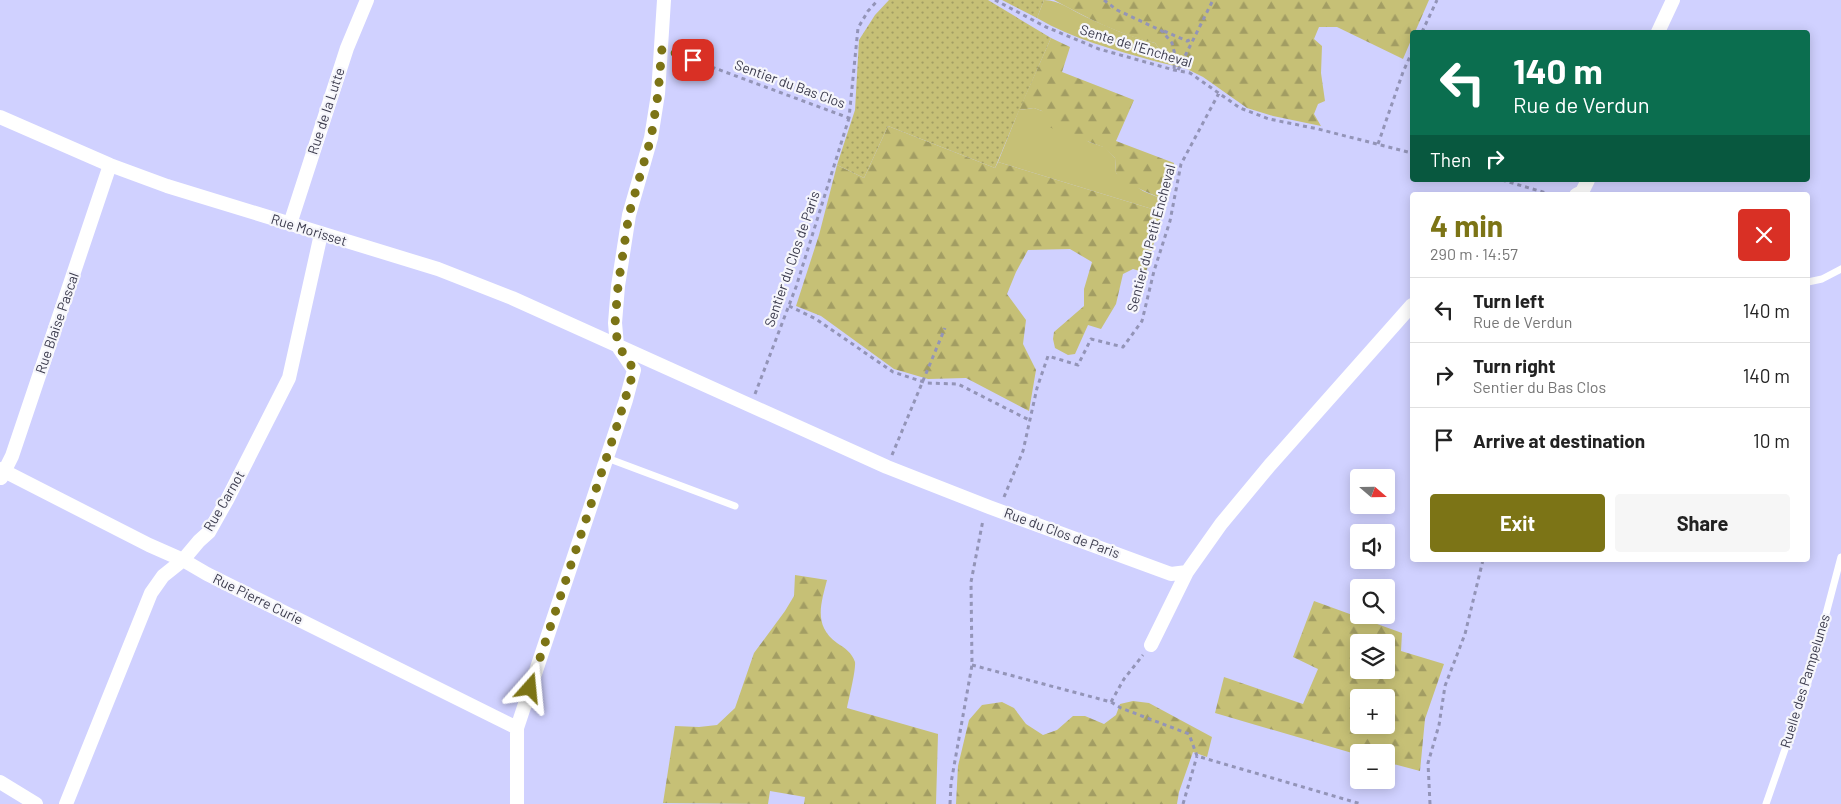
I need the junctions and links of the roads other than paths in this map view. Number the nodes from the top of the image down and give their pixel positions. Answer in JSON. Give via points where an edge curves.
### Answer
{"nodes":[{"id":1,"x":367,"y":0,"type":"edge"},
{"id":2,"x":664,"y":0,"type":"edge"},
{"id":3,"x":1673,"y":0,"type":"edge"},
{"id":4,"x":1659,"y":30,"type":"edge"},
{"id":5,"x":0,"y":117,"type":"edge"},
{"id":6,"x":110,"y":165,"type":"junction"},
{"id":7,"x":290,"y":224,"type":"junction"},
{"id":8,"x":321,"y":234,"type":"junction"},
{"id":9,"x":1841,"y":269,"type":"edge"},
{"id":10,"x":1810,"y":282,"type":"edge"},
{"id":11,"x":1410,"y":307,"type":"edge"},
{"id":12,"x":618,"y":345,"type":"junction"},
{"id":13,"x":607,"y":458,"type":"junction"},
{"id":14,"x":1,"y":473,"type":"edge"},
{"id":15,"x":735,"y":506,"type":"dead end"},
{"id":16,"x":1841,"y":557,"type":"edge"},
{"id":17,"x":183,"y":560,"type":"junction"},
{"id":18,"x":1187,"y":572,"type":"junction"},
{"id":19,"x":1151,"y":645,"type":"road end"},
{"id":20,"x":518,"y":728,"type":"junction"},
{"id":21,"x":0,"y":782,"type":"edge"},
{"id":22,"x":36,"y":804,"type":"edge"},
{"id":23,"x":66,"y":804,"type":"edge"},
{"id":24,"x":517,"y":804,"type":"edge"},
{"id":25,"x":1766,"y":804,"type":"edge"}],
"edges":[{"from":1,"to":7,"type":"street","name":"Rue de la Lutte","via":[[347,48]]},
{"from":2,"to":12,"type":"street","via":[[658,94],[651,138],[629,214],[618,286],[615,324]]},
{"from":3,"to":4,"type":"street"},
{"from":5,"to":6,"type":"street","name":"Rue Morisset"},
{"from":6,"to":7,"type":"street","name":"Rue Morisset"},
{"from":6,"to":14,"type":"street","name":"Rue Blaise Pascal","via":[[12,456]]},
{"from":7,"to":8,"type":"street","name":"Rue Morisset"},
{"from":8,"to":12,"type":"street","name":"Rue Morisset","via":[[438,269]]},
{"from":8,"to":17,"type":"street","name":"Rue Carnot","via":[[289,378],[227,500],[208,532]]},
{"from":9,"to":10,"type":"lane"},
{"from":11,"to":18,"type":"street","via":[[1258,479]]},
{"from":12,"to":13,"type":"street","via":[[634,370]]},
{"from":12,"to":18,"type":"street","name":"Rue du Clos de Paris","via":[[887,467],[1171,574]]},
{"from":13,"to":15,"type":"lane"},
{"from":13,"to":20,"type":"street"},
{"from":14,"to":17,"type":"street","name":"Rue Pierre Curie"},
{"from":16,"to":25,"type":"lane","name":"Ruelle des Pampelunes","via":[[1807,686]]},
{"from":17,"to":20,"type":"street","name":"Rue Pierre Curie"},
{"from":17,"to":23,"type":"street","name":"Rue Carnot","via":[[163,576],[151,592]]},
{"from":18,"to":19,"type":"street"},
{"from":20,"to":24,"type":"street"},
{"from":21,"to":22,"type":"street"}]}
